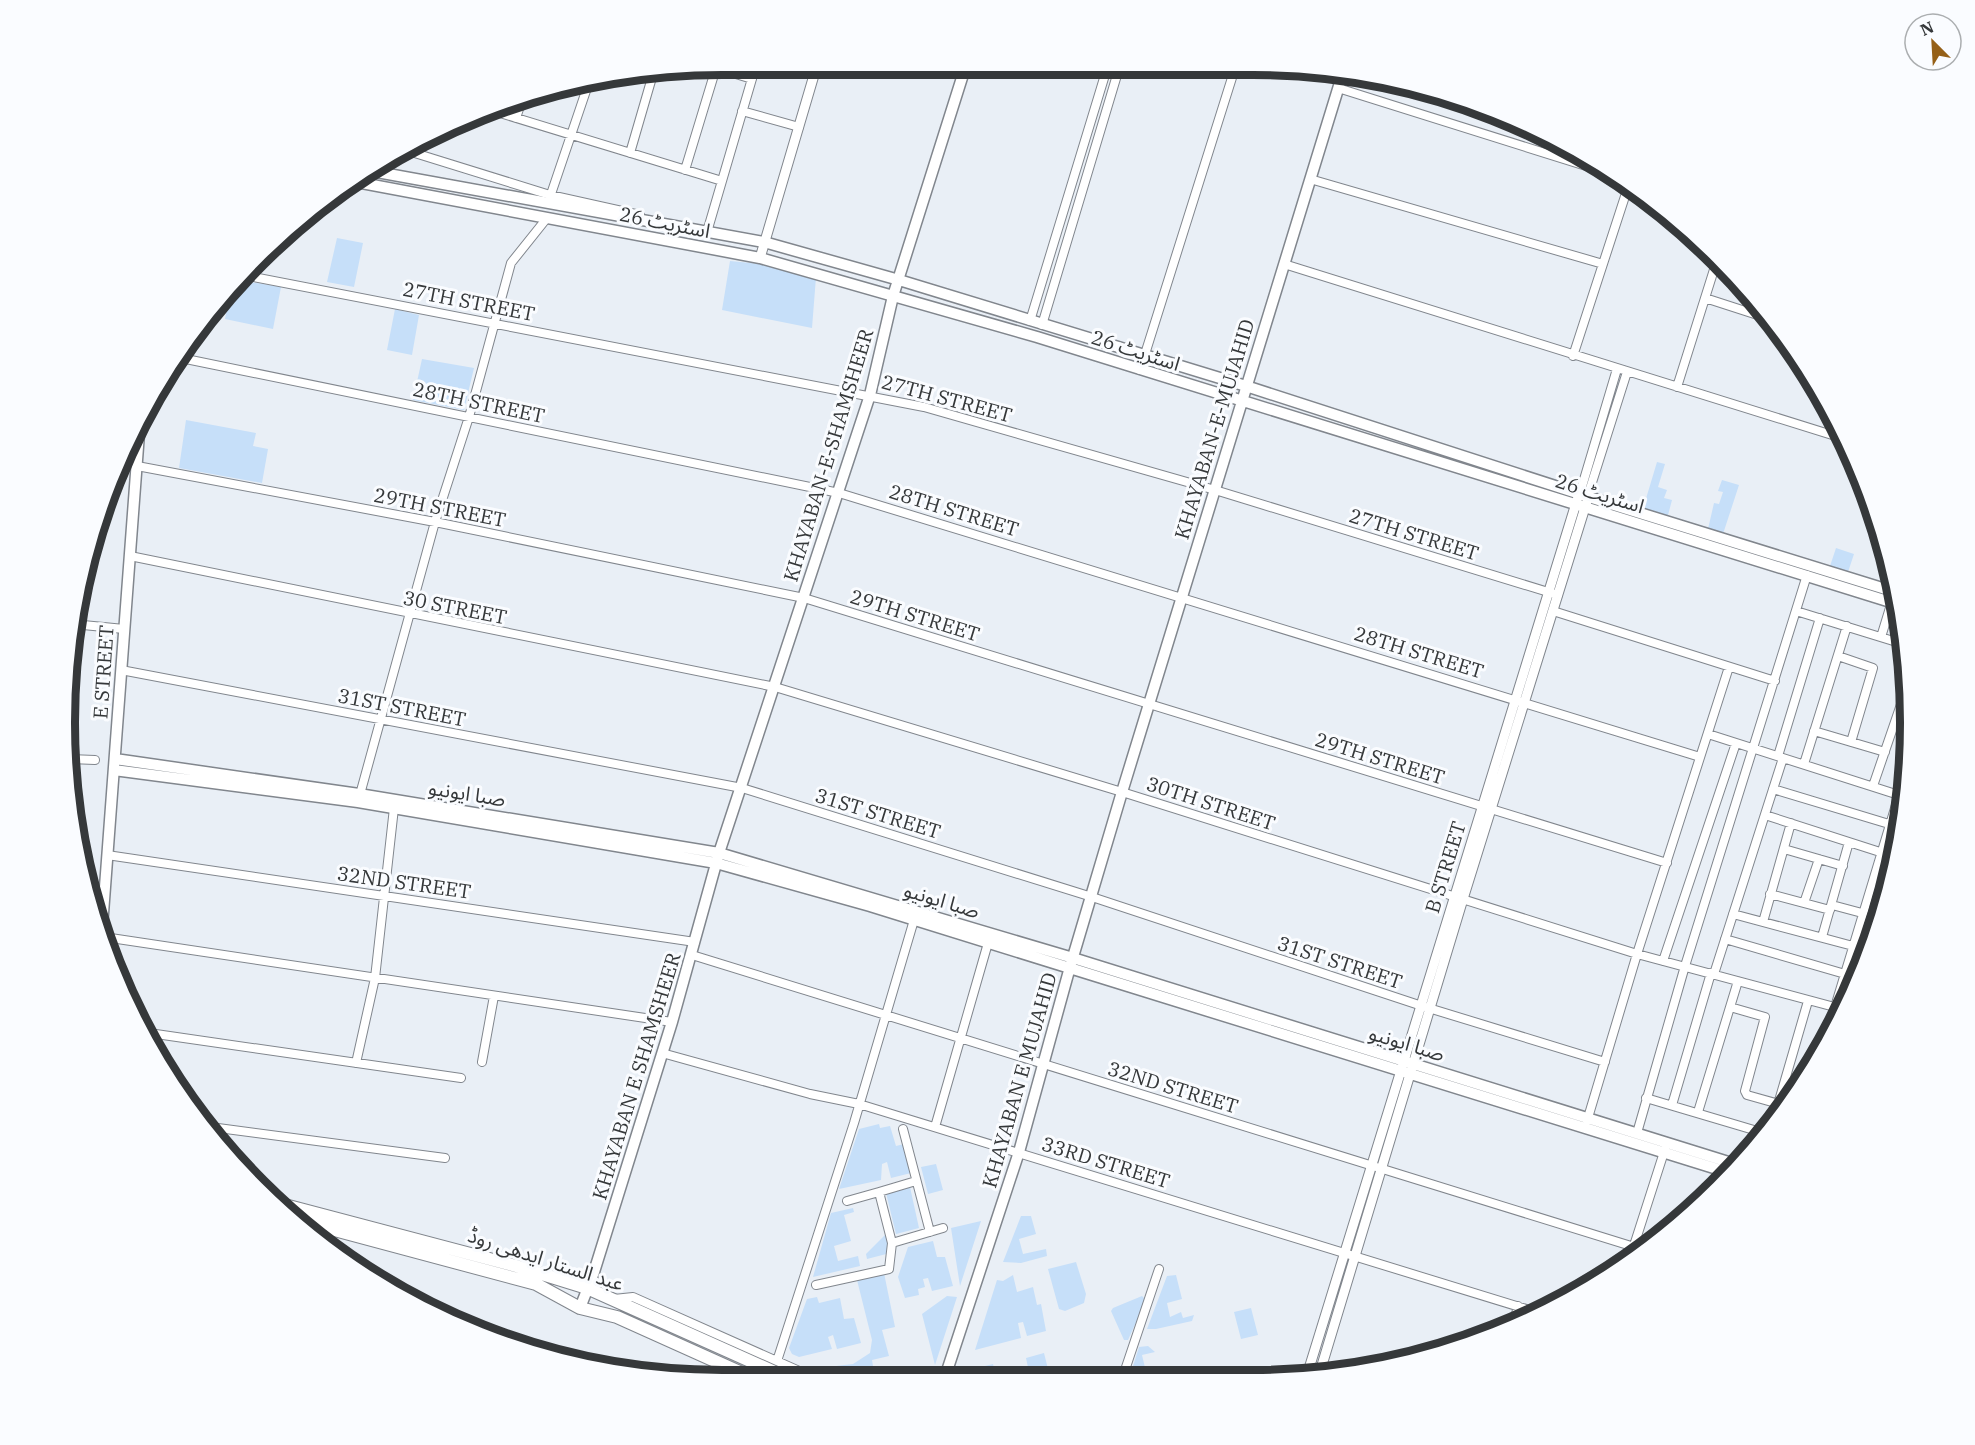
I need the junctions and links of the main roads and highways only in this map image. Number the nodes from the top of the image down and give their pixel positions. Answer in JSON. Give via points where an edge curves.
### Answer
{"nodes":[{"id":1,"x":963,"y":75,"type":"edge"},
{"id":2,"x":1340,"y":81,"type":"edge"},
{"id":3,"x":381,"y":173,"type":"edge"},
{"id":4,"x":364,"y":183,"type":"edge"},
{"id":5,"x":899,"y":280,"type":"junction"},
{"id":6,"x":893,"y":296,"type":"junction"},
{"id":7,"x":1246,"y":386,"type":"junction"},
{"id":8,"x":1242,"y":402,"type":"junction"},
{"id":9,"x":138,"y":444,"type":"edge"},
{"id":10,"x":1888,"y":596,"type":"edge"},
{"id":11,"x":1888,"y":596,"type":"edge"},
{"id":12,"x":114,"y":765,"type":"junction"},
{"id":13,"x":1122,"y":792,"type":"joint"},
{"id":14,"x":359,"y":798,"type":"junction"},
{"id":15,"x":718,"y":858,"type":"junction"},
{"id":16,"x":103,"y":911,"type":"edge"},
{"id":17,"x":1071,"y":963,"type":"junction"},
{"id":18,"x":1587,"y":1122,"type":"junction"},
{"id":19,"x":1666,"y":1147,"type":"junction"},
{"id":20,"x":1727,"y":1162,"type":"edge"},
{"id":21,"x":1720,"y":1169,"type":"edge"},
{"id":22,"x":294,"y":1208,"type":"edge"},
{"id":23,"x":315,"y":1225,"type":"edge"},
{"id":24,"x":587,"y":1288,"type":"junction"},
{"id":25,"x":613,"y":1299,"type":"junction"},
{"id":26,"x":580,"y":1308,"type":"junction"},
{"id":27,"x":606,"y":1315,"type":"junction"},
{"id":28,"x":735,"y":1370,"type":"edge"},
{"id":29,"x":770,"y":1370,"type":"edge"},
{"id":30,"x":947,"y":1370,"type":"edge"}],
"edges":[{"from":1,"to":5,"type":"main road","name":"KHAYABAN-E-SHAMSHEER"},
{"from":2,"to":7,"type":"main road","name":"KHAYABAN-E-MUJAHID"},
{"from":3,"to":5,"type":"main road","name":"اسٹریٹ 26","via":[[549,199],[765,242]]},
{"from":4,"to":6,"type":"main road","name":"اسٹریٹ 26","via":[[760,258]]},
{"from":5,"to":6,"type":"main road","name":"KHAYABAN-E-SHAMSHEER"},
{"from":5,"to":7,"type":"main road","name":"اسٹریٹ 26"},
{"from":6,"to":8,"type":"main road","name":"اسٹریٹ 26"},
{"from":6,"to":15,"type":"main road","name":"KHAYABAN-E-SHAMSHEER","via":[[870,395]]},
{"from":7,"to":8,"type":"main road","name":"KHAYABAN-E-MUJAHID"},
{"from":7,"to":10,"type":"main road","name":"اسٹریٹ 26"},
{"from":8,"to":11,"type":"main road","name":"اسٹریٹ 26"},
{"from":8,"to":13,"type":"main road","name":"KHAYABAN-E-MUJAHID"},
{"from":9,"to":12,"type":"main road","name":"E STREET"},
{"from":12,"to":14,"type":"main road","name":"صبا ایونیو"},
{"from":12,"to":16,"type":"main road","name":"E STREET"},
{"from":13,"to":17,"type":"main road","name":"KHAYABAN E MUJAHID"},
{"from":14,"to":15,"type":"main road","name":"صبا ایونیو"},
{"from":14,"to":15,"type":"main road","name":"صبا ایونیو","via":[[394,808]]},
{"from":15,"to":17,"type":"main road","name":"صبا ایونیو"},
{"from":15,"to":17,"type":"main road","name":"صبا ایونیو","via":[[914,920]]},
{"from":15,"to":24,"type":"main road","name":"KHAYABAN E SHAMSHEER","via":[[663,1053]]},
{"from":17,"to":18,"type":"main road","name":"صبا ایونیو"},
{"from":17,"to":30,"type":"main road","name":"KHAYABAN E MUJAHID","via":[[1019,1152]]},
{"from":18,"to":19,"type":"main road","name":"صبا ایونیو"},
{"from":18,"to":19,"type":"main road","name":"صبا ایونیو","via":[[1637,1133]]},
{"from":19,"to":20,"type":"main road","name":"صبا ایونیو"},
{"from":19,"to":21,"type":"main road","name":"صبا ایونیو"},
{"from":22,"to":24,"type":"main road","name":"عبد الستار ایدھی روڈ"},
{"from":23,"to":26,"type":"main road","name":"عبد الستار ایدھی روڈ","via":[[533,1283]]},
{"from":24,"to":25,"type":"main road","name":"عبد الستار ایدھی روڈ"},
{"from":24,"to":26,"type":"main road","name":"KHAYABAN E SHAMSHEER"},
{"from":25,"to":27,"type":"main road"},
{"from":25,"to":29,"type":"main road","name":"عبد الستار ایدھی روڈ"},
{"from":26,"to":27,"type":"main road","name":"عبد الستار ایدھی روڈ"},
{"from":27,"to":28,"type":"main road","name":"عبد الستار ایدھی روڈ"}]}
